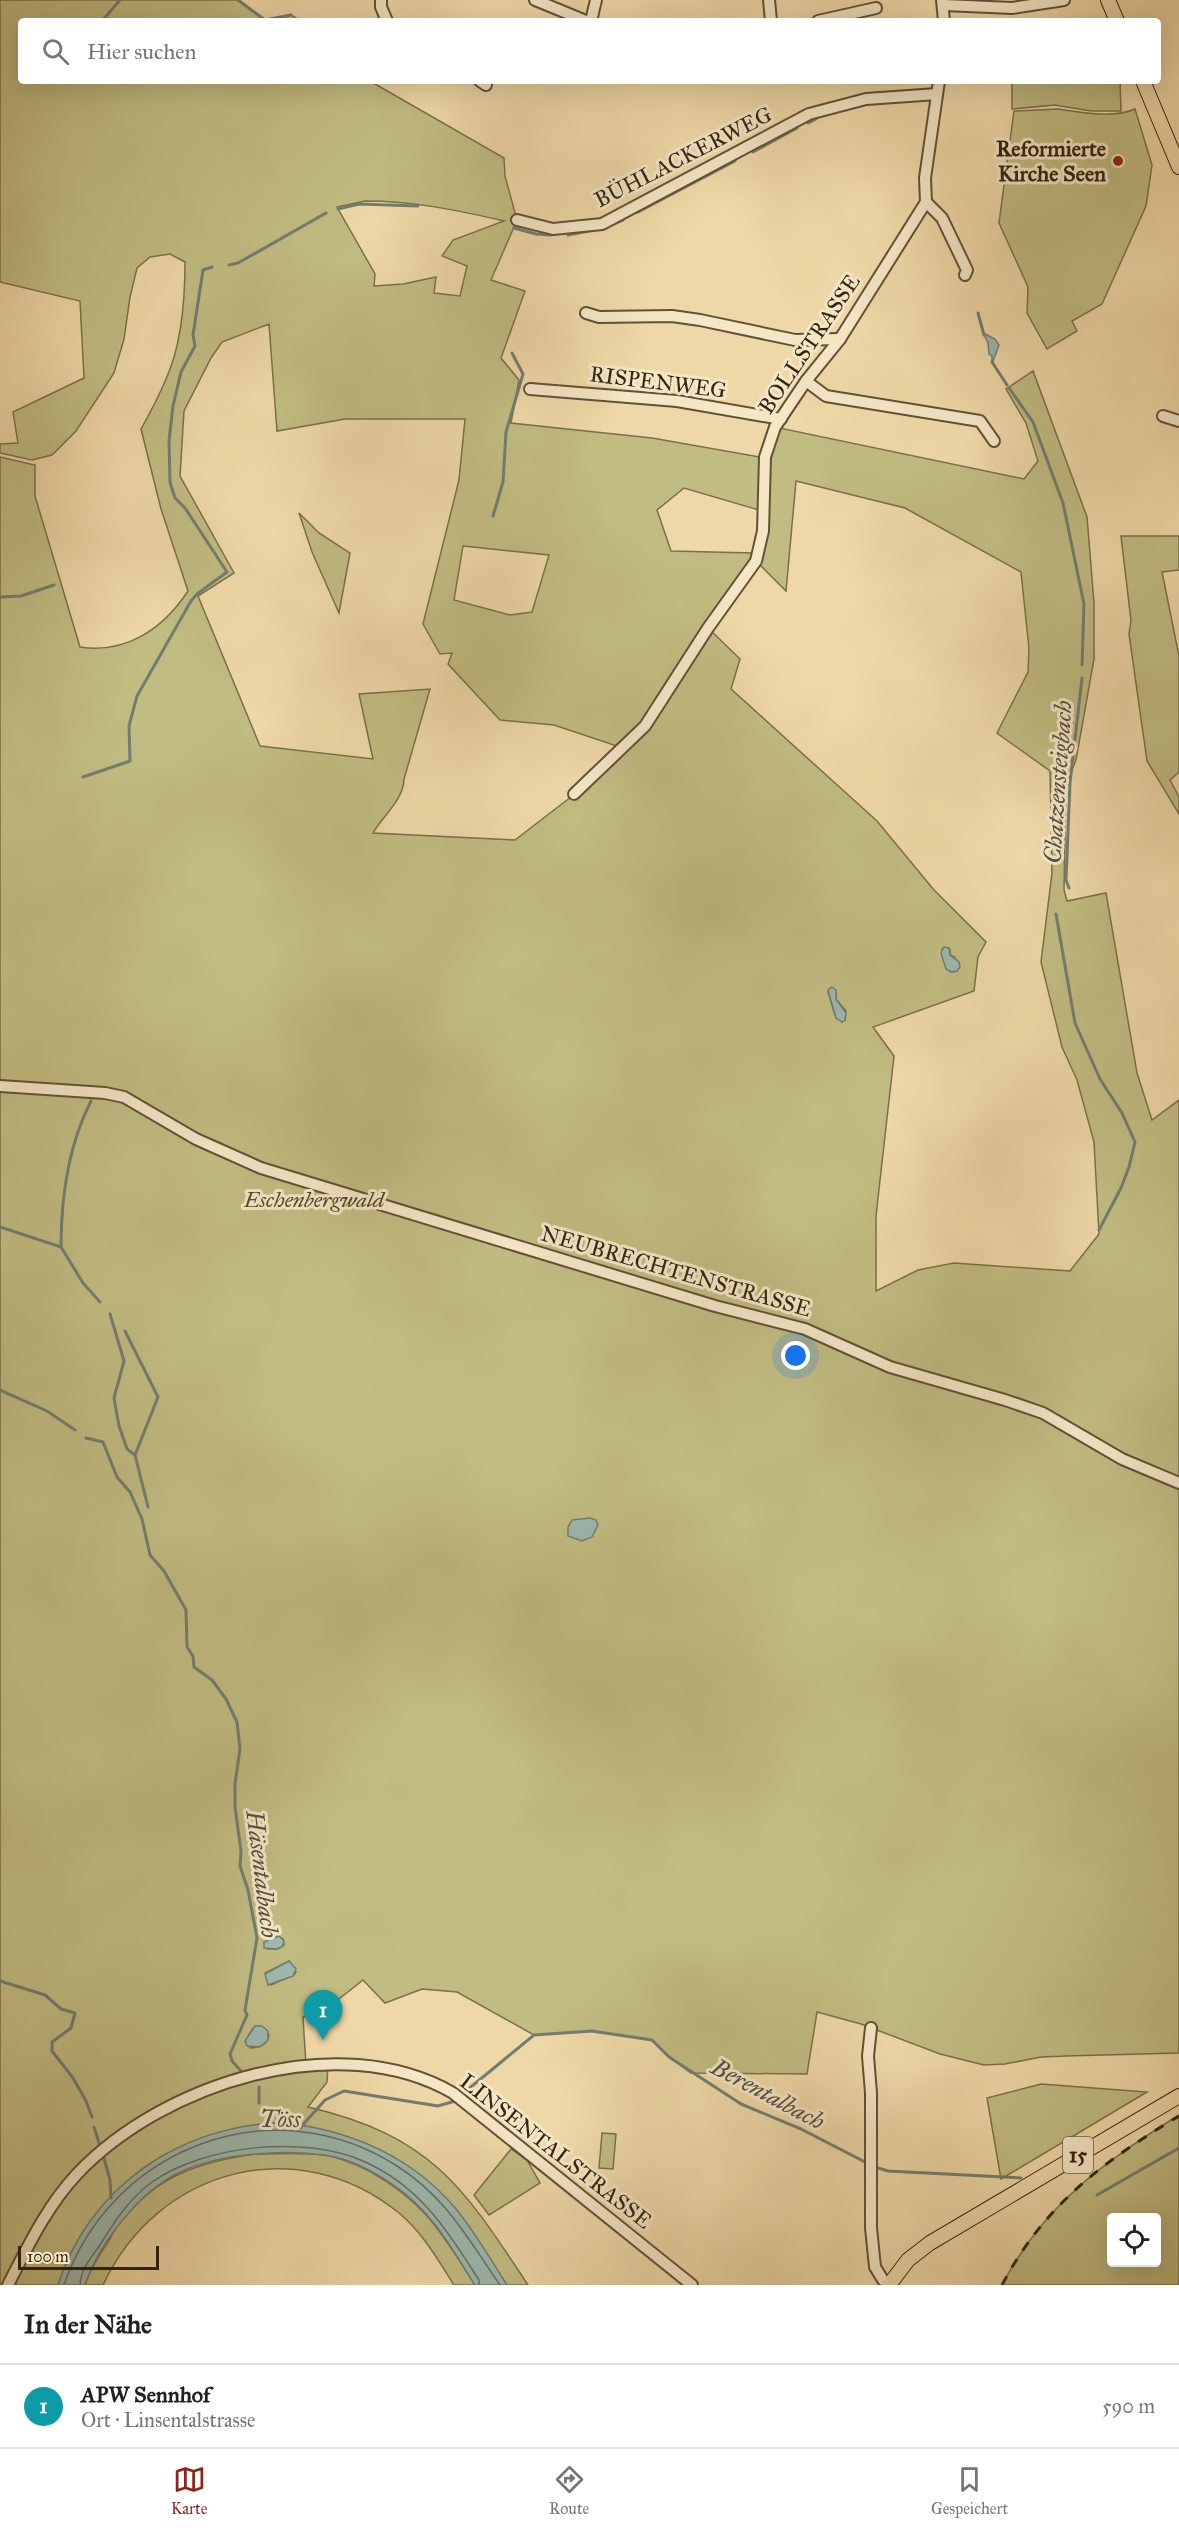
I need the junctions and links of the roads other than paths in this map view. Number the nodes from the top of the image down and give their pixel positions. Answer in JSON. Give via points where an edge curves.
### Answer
{"nodes":[{"id":1,"x":381,"y":0,"type":"edge"},
{"id":2,"x":535,"y":0,"type":"edge"},
{"id":3,"x":596,"y":0,"type":"edge"},
{"id":4,"x":769,"y":0,"type":"edge"},
{"id":5,"x":1064,"y":0,"type":"edge"},
{"id":6,"x":1108,"y":0,"type":"edge"},
{"id":7,"x":943,"y":3,"type":"edge"},
{"id":8,"x":876,"y":8,"type":"dead end"},
{"id":9,"x":386,"y":18,"type":"edge"},
{"id":10,"x":579,"y":18,"type":"edge"},
{"id":11,"x":592,"y":18,"type":"edge"},
{"id":12,"x":771,"y":18,"type":"edge"},
{"id":13,"x":831,"y":18,"type":"edge"},
{"id":14,"x":944,"y":18,"type":"edge"},
{"id":15,"x":1116,"y":18,"type":"edge"},
{"id":16,"x":938,"y":84,"type":"edge"},
{"id":17,"x":1144,"y":84,"type":"edge"},
{"id":18,"x":936,"y":94,"type":"junction"},
{"id":19,"x":1179,"y":166,"type":"edge"},
{"id":20,"x":926,"y":202,"type":"junction"},
{"id":21,"x":517,"y":220,"type":"dead end"},
{"id":22,"x":964,"y":275,"type":"dead end"},
{"id":23,"x":586,"y":313,"type":"dead end"},
{"id":24,"x":840,"y":339,"type":"junction"},
{"id":25,"x":806,"y":381,"type":"junction"},
{"id":26,"x":530,"y":389,"type":"dead end"},
{"id":27,"x":1163,"y":416,"type":"dead end"},
{"id":28,"x":781,"y":419,"type":"junction"},
{"id":29,"x":1179,"y":421,"type":"edge"},
{"id":30,"x":994,"y":441,"type":"dead end"},
{"id":31,"x":574,"y":794,"type":"dead end"},
{"id":32,"x":0,"y":1086,"type":"edge"},
{"id":33,"x":1179,"y":1483,"type":"edge"},
{"id":34,"x":871,"y":2028,"type":"dead end"},
{"id":35,"x":1179,"y":2096,"type":"edge"},
{"id":36,"x":890,"y":2284,"type":"edge"},
{"id":37,"x":8,"y":2285,"type":"edge"},
{"id":38,"x":692,"y":2285,"type":"edge"}],
"edges":[{"from":1,"to":9,"type":"street"},
{"from":2,"to":10,"type":"street"},
{"from":3,"to":11,"type":"street"},
{"from":4,"to":12,"type":"street"},
{"from":5,"to":7,"type":"street","via":[[986,9]]},
{"from":6,"to":15,"type":"main road"},
{"from":7,"to":14,"type":"street"},
{"from":8,"to":13,"type":"street"},
{"from":16,"to":18,"type":"street"},
{"from":17,"to":19,"type":"main road"},
{"from":18,"to":20,"type":"street","via":[[925,178]]},
{"from":18,"to":21,"type":"street","name":"BÜHLACKERWEG","via":[[866,99],[808,114],[602,224],[553,229]]},
{"from":20,"to":22,"type":"street","via":[[942,218],[967,270]]},
{"from":20,"to":24,"type":"street","name":"BOLLSTRASSE"},
{"from":23,"to":24,"type":"street","via":[[599,317],[672,316],[795,340]]},
{"from":24,"to":25,"type":"street","name":"BOLLSTRASSE"},
{"from":25,"to":28,"type":"street","name":"BOLLSTRASSE"},
{"from":25,"to":30,"type":"street","via":[[826,396],[980,421]]},
{"from":26,"to":28,"type":"street","name":"RISPENWEG","via":[[677,401]]},
{"from":27,"to":29,"type":"street"},
{"from":28,"to":31,"type":"street","name":"BOLLSTRASSE","via":[[765,457],[763,531],[756,561],[645,726]]},
{"from":32,"to":33,"type":"street","name":"NEUBRECHTENSTRASSE","via":[[118,1095],[208,1145],[261,1168],[715,1306],[796,1326],[890,1367],[1031,1408],[1122,1459]]},
{"from":34,"to":36,"type":"street","via":[[871,2228],[875,2267]]},
{"from":35,"to":36,"type":"main road","number":"15","via":[[930,2243],[908,2260]]},
{"from":37,"to":38,"type":"street","name":"LINSENTALSTRASSE","via":[[56,2199],[101,2152],[163,2110],[205,2091],[248,2077],[312,2066],[394,2069],[432,2081],[465,2101]]}]}
